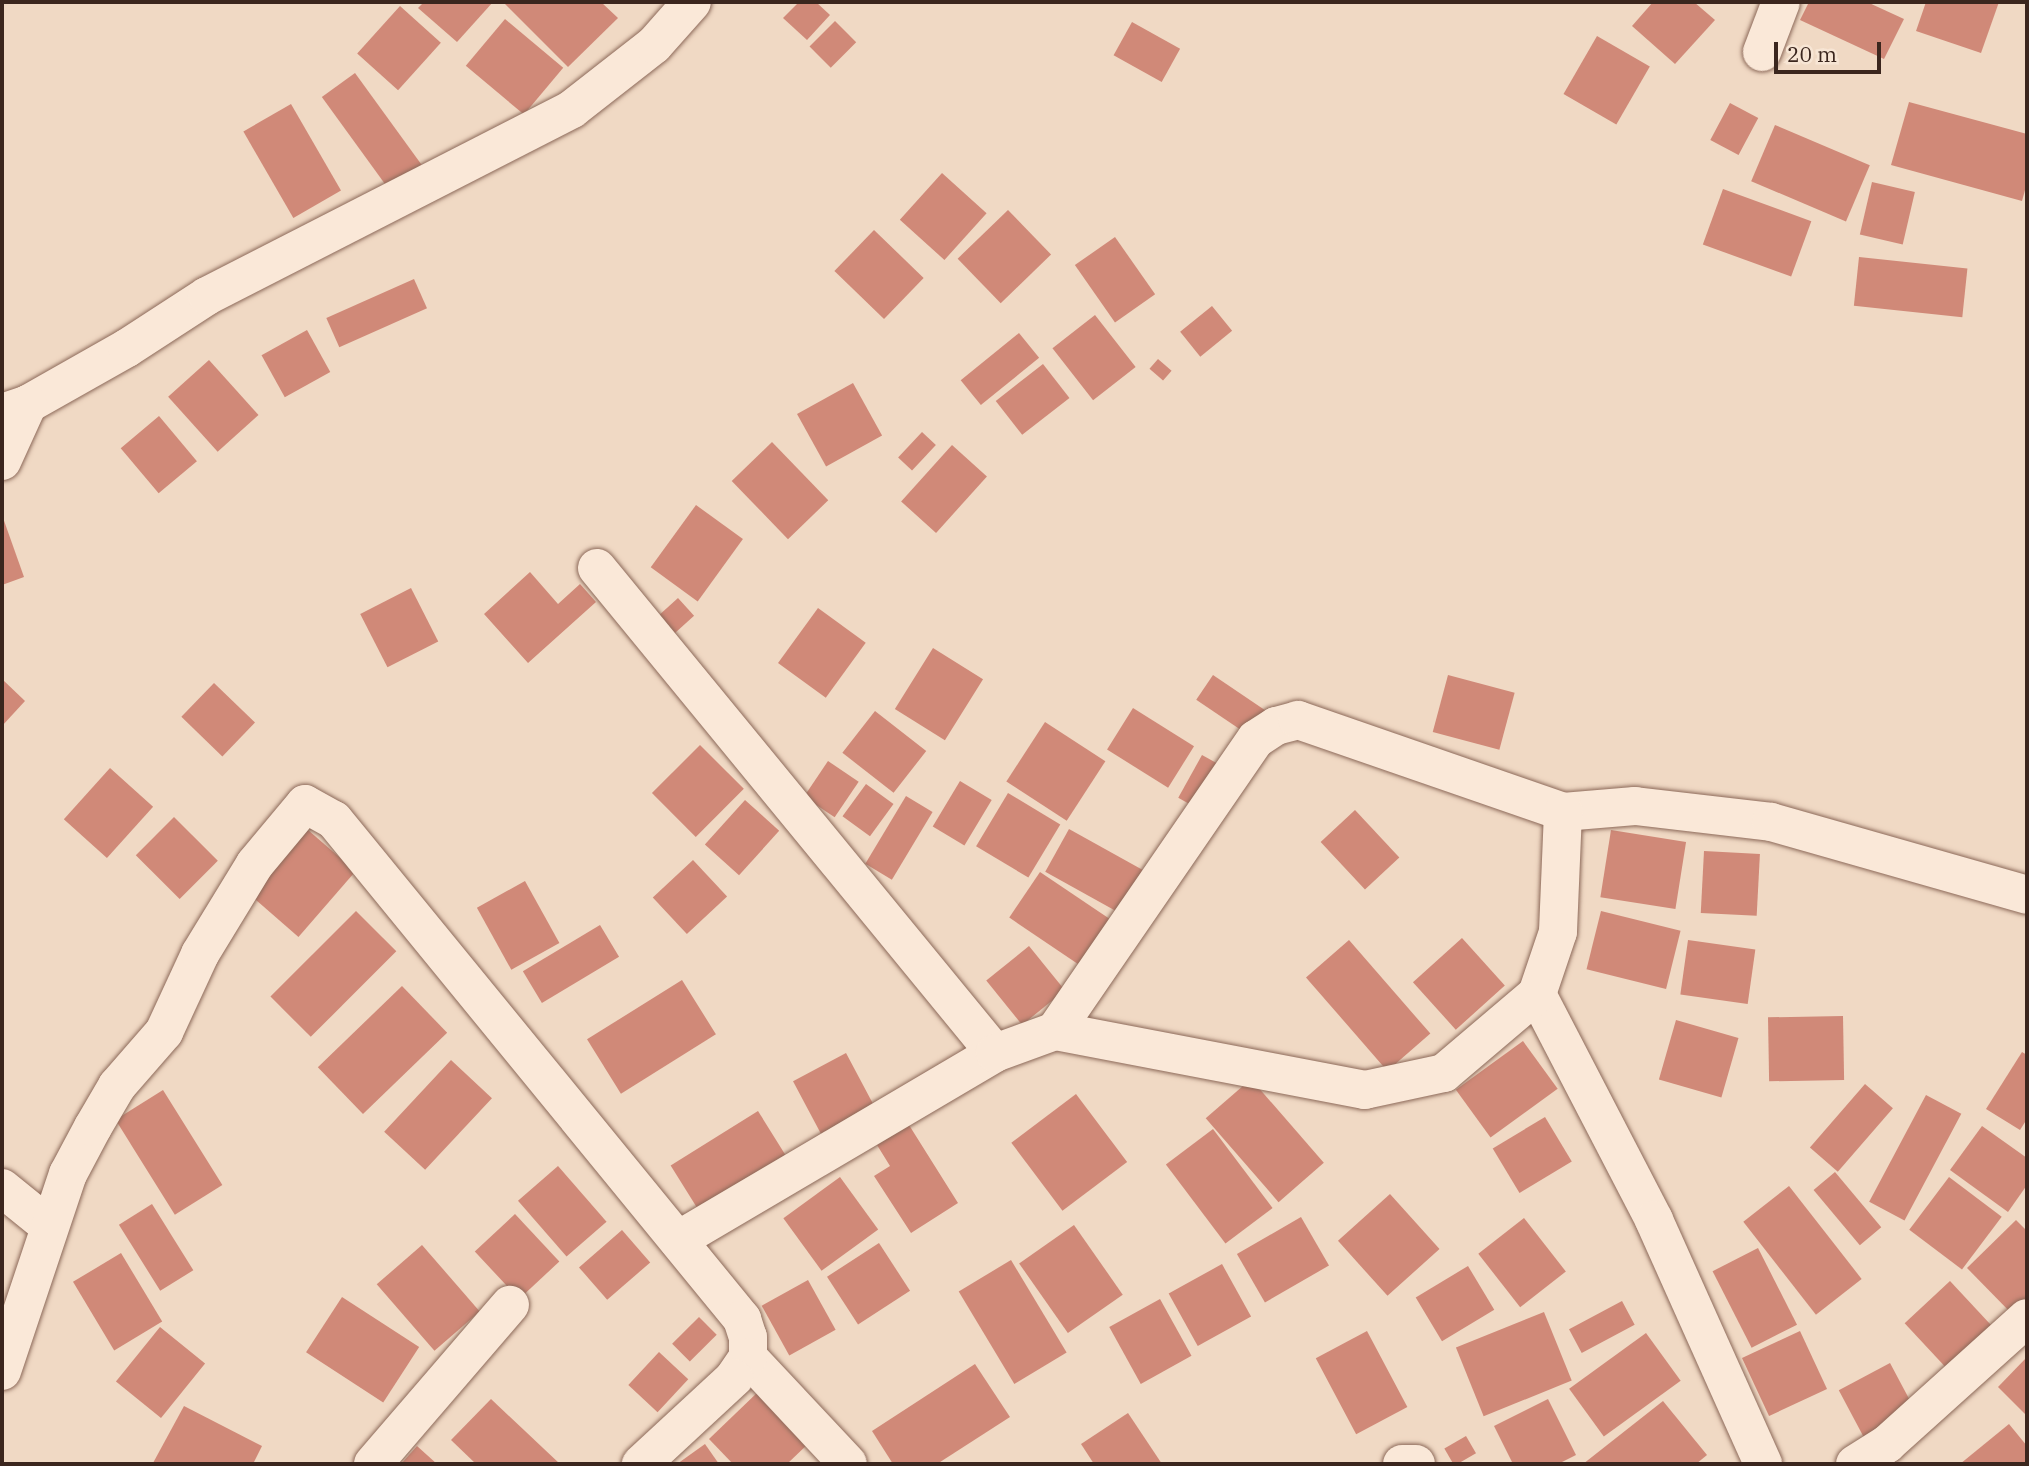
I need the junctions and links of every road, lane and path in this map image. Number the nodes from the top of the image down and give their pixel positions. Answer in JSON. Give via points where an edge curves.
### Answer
{"nodes":[{"id":1,"x":692,"y":2,"type":"edge"},
{"id":2,"x":1781,"y":2,"type":"edge"},
{"id":3,"x":1762,"y":52,"type":"dead end"},
{"id":4,"x":15,"y":409,"type":"edge"},
{"id":5,"x":2,"y":461,"type":"edge"},
{"id":6,"x":597,"y":568,"type":"dead end"},
{"id":7,"x":1563,"y":812,"type":"junction"},
{"id":8,"x":2027,"y":895,"type":"edge"},
{"id":9,"x":1537,"y":994,"type":"junction"},
{"id":10,"x":1055,"y":1031,"type":"junction"},
{"id":11,"x":995,"y":1053,"type":"junction"},
{"id":12,"x":2,"y":1188,"type":"edge"},
{"id":13,"x":49,"y":1226,"type":"junction"},
{"id":14,"x":678,"y":1240,"type":"junction"},
{"id":15,"x":510,"y":1305,"type":"dead end"},
{"id":16,"x":2027,"y":1318,"type":"edge"},
{"id":17,"x":748,"y":1357,"type":"junction"},
{"id":18,"x":2,"y":1370,"type":"edge"},
{"id":19,"x":373,"y":1464,"type":"edge"},
{"id":20,"x":641,"y":1464,"type":"edge"},
{"id":21,"x":848,"y":1464,"type":"edge"},
{"id":22,"x":1402,"y":1464,"type":"edge"},
{"id":23,"x":1416,"y":1464,"type":"edge"},
{"id":24,"x":1763,"y":1464,"type":"edge"},
{"id":25,"x":1855,"y":1464,"type":"edge"}],
"edges":[{"from":1,"to":4,"type":"street","via":[[654,45],[572,109],[207,296]]},
{"from":2,"to":3,"type":"street"},
{"from":4,"to":5,"type":"street"},
{"from":6,"to":11,"type":"street"},
{"from":7,"to":8,"type":"street","via":[[1635,806],[1771,822]]},
{"from":7,"to":9,"type":"street","via":[[1559,932]]},
{"from":7,"to":10,"type":"street","via":[[1298,720],[1276,726],[1256,739]]},
{"from":9,"to":10,"type":"street","via":[[1444,1073],[1366,1090]]},
{"from":9,"to":24,"type":"street","via":[[1654,1220]]},
{"from":10,"to":11,"type":"street"},
{"from":11,"to":14,"type":"street"},
{"from":12,"to":13,"type":"street"},
{"from":13,"to":14,"type":"street","via":[[68,1174],[117,1086],[164,1032],[201,954],[255,864],[305,804],[334,820]]},
{"from":13,"to":18,"type":"street"},
{"from":14,"to":17,"type":"street","via":[[742,1319]]},
{"from":15,"to":19,"type":"street"},
{"from":16,"to":25,"type":"street","via":[[1886,1444]]},
{"from":17,"to":20,"type":"street","via":[[734,1378]]},
{"from":17,"to":21,"type":"street"},
{"from":22,"to":23,"type":"street"}]}
